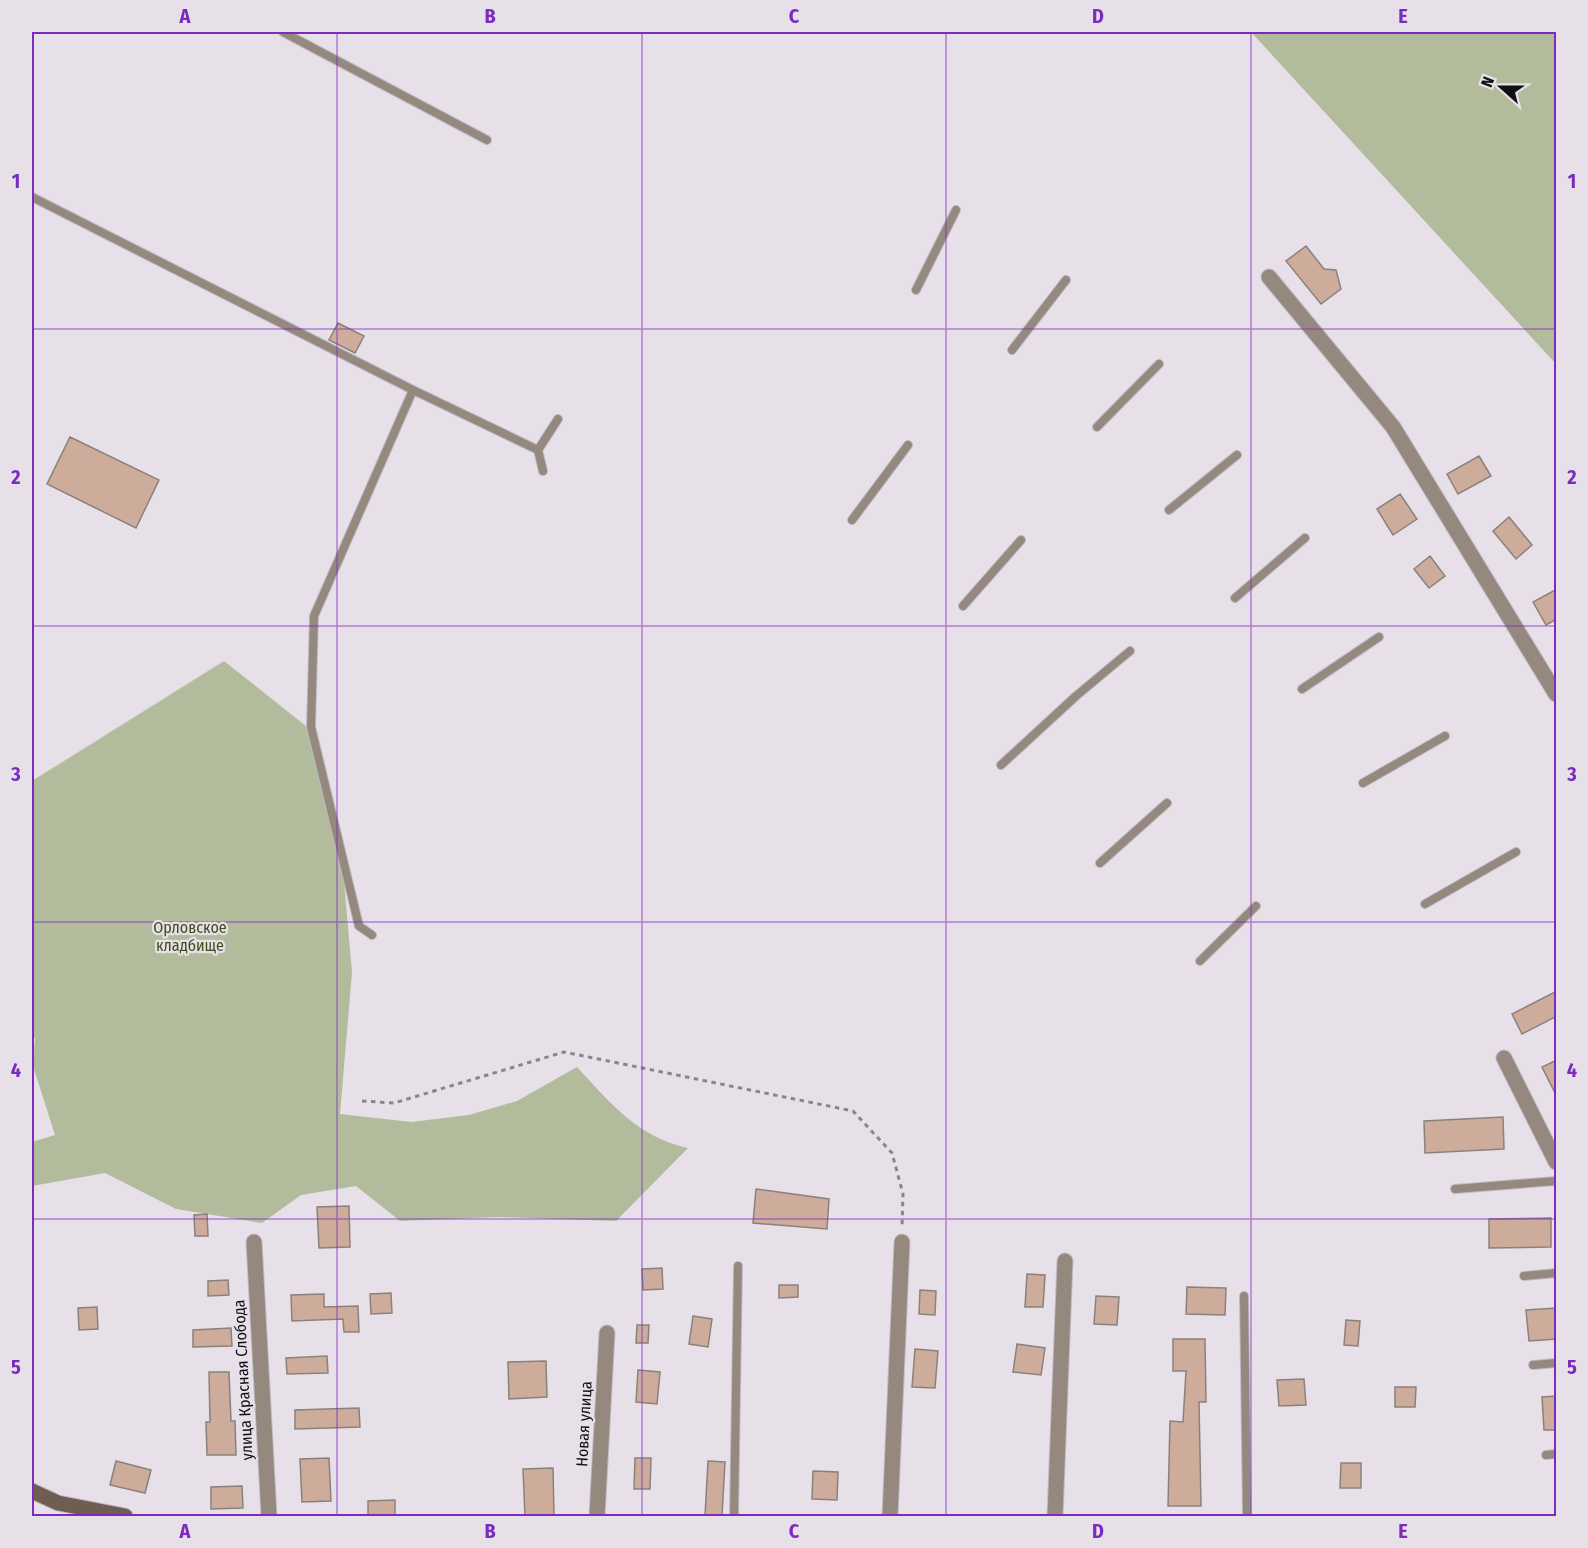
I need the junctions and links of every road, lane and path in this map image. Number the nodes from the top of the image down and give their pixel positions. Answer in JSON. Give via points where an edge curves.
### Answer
{"nodes":[{"id":1,"x":283,"y":32,"type":"edge"},
{"id":2,"x":487,"y":140,"type":"dead end"},
{"id":3,"x":32,"y":197,"type":"edge"},
{"id":4,"x":956,"y":210,"type":"dead end"},
{"id":5,"x":1269,"y":277,"type":"dead end"},
{"id":6,"x":1066,"y":280,"type":"dead end"},
{"id":7,"x":916,"y":290,"type":"dead end"},
{"id":8,"x":1012,"y":350,"type":"dead end"},
{"id":9,"x":1159,"y":364,"type":"dead end"},
{"id":10,"x":413,"y":390,"type":"junction"},
{"id":11,"x":558,"y":419,"type":"dead end"},
{"id":12,"x":1097,"y":427,"type":"dead end"},
{"id":13,"x":908,"y":445,"type":"dead end"},
{"id":14,"x":538,"y":450,"type":"junction"},
{"id":15,"x":1237,"y":455,"type":"dead end"},
{"id":16,"x":543,"y":471,"type":"dead end"},
{"id":17,"x":1169,"y":510,"type":"dead end"},
{"id":18,"x":852,"y":520,"type":"dead end"},
{"id":19,"x":1305,"y":538,"type":"dead end"},
{"id":20,"x":1021,"y":540,"type":"dead end"},
{"id":21,"x":1235,"y":598,"type":"dead end"},
{"id":22,"x":963,"y":606,"type":"dead end"},
{"id":23,"x":1379,"y":637,"type":"dead end"},
{"id":24,"x":1130,"y":651,"type":"dead end"},
{"id":25,"x":1302,"y":689,"type":"dead end"},
{"id":26,"x":1557,"y":694,"type":"edge"},
{"id":27,"x":1445,"y":736,"type":"dead end"},
{"id":28,"x":1001,"y":765,"type":"dead end"},
{"id":29,"x":1363,"y":783,"type":"dead end"},
{"id":30,"x":1167,"y":803,"type":"dead end"},
{"id":31,"x":1516,"y":852,"type":"dead end"},
{"id":32,"x":1100,"y":863,"type":"dead end"},
{"id":33,"x":1425,"y":904,"type":"dead end"},
{"id":34,"x":1256,"y":906,"type":"dead end"},
{"id":35,"x":372,"y":934,"type":"dead end"},
{"id":36,"x":1200,"y":961,"type":"dead end"},
{"id":37,"x":1504,"y":1058,"type":"dead end"},
{"id":38,"x":362,"y":1101,"type":"dead end"},
{"id":39,"x":1557,"y":1162,"type":"edge"},
{"id":40,"x":1557,"y":1181,"type":"edge"},
{"id":41,"x":1455,"y":1189,"type":"dead end"},
{"id":42,"x":254,"y":1242,"type":"dead end"},
{"id":43,"x":902,"y":1242,"type":"joint"},
{"id":44,"x":1065,"y":1261,"type":"dead end"},
{"id":45,"x":738,"y":1266,"type":"dead end"},
{"id":46,"x":1557,"y":1273,"type":"edge"},
{"id":47,"x":1524,"y":1276,"type":"dead end"},
{"id":48,"x":1244,"y":1296,"type":"dead end"},
{"id":49,"x":607,"y":1333,"type":"dead end"},
{"id":50,"x":1557,"y":1363,"type":"edge"},
{"id":51,"x":1533,"y":1365,"type":"dead end"},
{"id":52,"x":1557,"y":1454,"type":"edge"},
{"id":53,"x":1546,"y":1455,"type":"dead end"},
{"id":54,"x":32,"y":1491,"type":"edge"},
{"id":55,"x":125,"y":1516,"type":"edge"},
{"id":56,"x":269,"y":1516,"type":"edge"},
{"id":57,"x":597,"y":1516,"type":"edge"},
{"id":58,"x":734,"y":1516,"type":"edge"},
{"id":59,"x":890,"y":1516,"type":"edge"},
{"id":60,"x":1055,"y":1516,"type":"edge"},
{"id":61,"x":1246,"y":1516,"type":"edge"}],
"edges":[{"from":1,"to":2,"type":"lane"},
{"from":3,"to":10,"type":"lane"},
{"from":4,"to":7,"type":"lane"},
{"from":5,"to":26,"type":"street","via":[[1393,427]]},
{"from":6,"to":8,"type":"lane"},
{"from":9,"to":12,"type":"lane"},
{"from":10,"to":14,"type":"lane"},
{"from":10,"to":35,"type":"lane","via":[[314,616],[310,727],[358,926]]},
{"from":11,"to":14,"type":"lane"},
{"from":13,"to":18,"type":"lane"},
{"from":14,"to":16,"type":"lane"},
{"from":15,"to":17,"type":"lane"},
{"from":19,"to":21,"type":"lane"},
{"from":20,"to":22,"type":"lane"},
{"from":23,"to":25,"type":"lane"},
{"from":24,"to":28,"type":"lane"},
{"from":27,"to":29,"type":"lane"},
{"from":30,"to":32,"type":"lane"},
{"from":31,"to":33,"type":"lane"},
{"from":34,"to":36,"type":"lane"},
{"from":37,"to":39,"type":"street"},
{"from":38,"to":43,"type":"path","via":[[394,1103],[564,1052],[853,1111],[892,1153],[903,1194]]},
{"from":40,"to":41,"type":"lane"},
{"from":42,"to":56,"type":"street","name":"улица Красная Слобода"},
{"from":43,"to":59,"type":"street"},
{"from":44,"to":60,"type":"street"},
{"from":45,"to":58,"type":"lane"},
{"from":46,"to":47,"type":"lane"},
{"from":48,"to":61,"type":"lane"},
{"from":49,"to":57,"type":"street","name":"Новая улица"},
{"from":50,"to":51,"type":"lane"},
{"from":52,"to":53,"type":"lane"},
{"from":54,"to":55,"type":"main road","via":[[58,1503]]}]}
